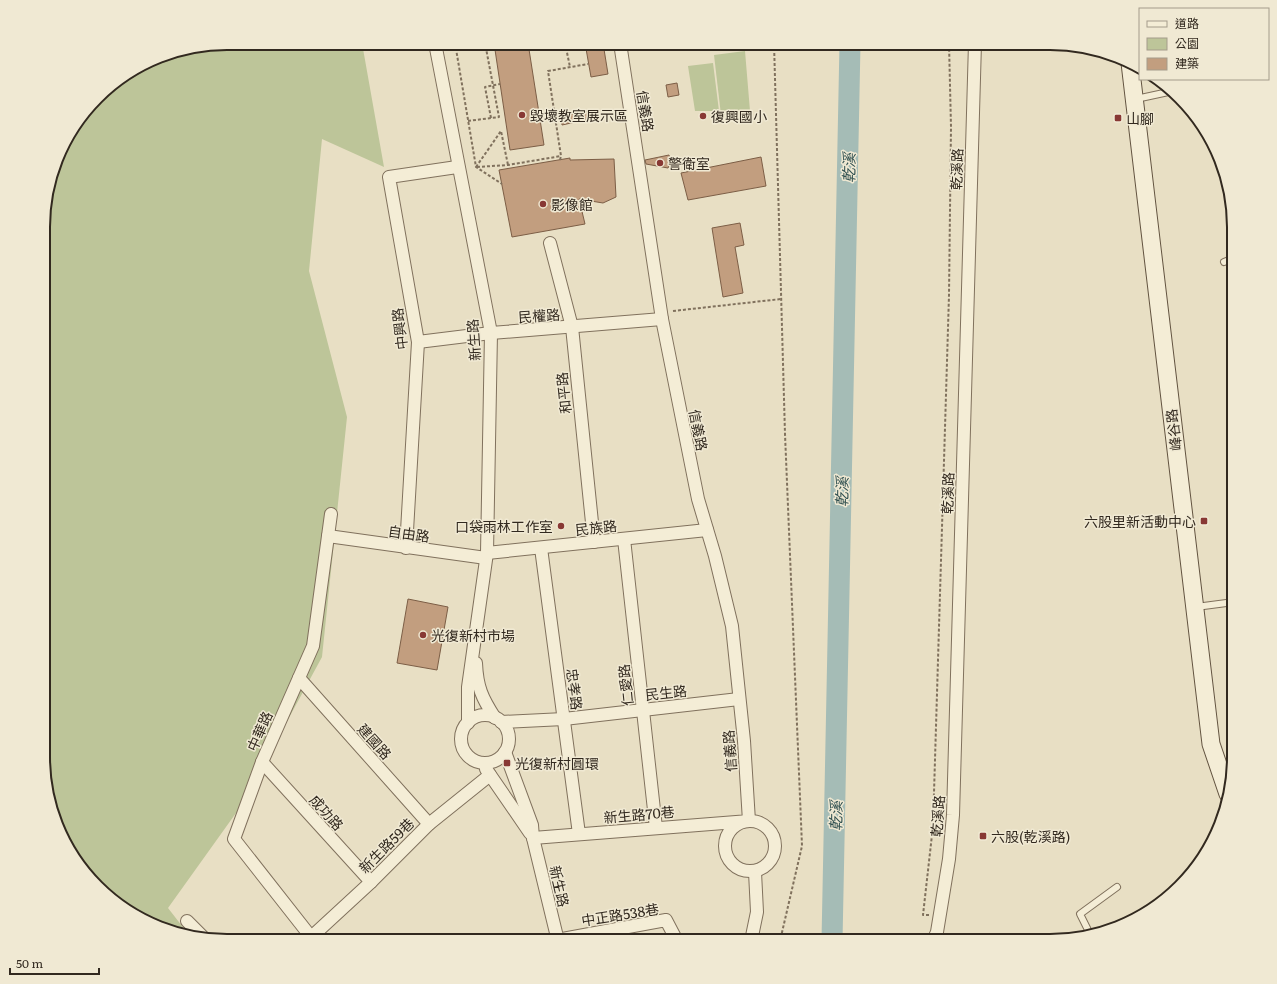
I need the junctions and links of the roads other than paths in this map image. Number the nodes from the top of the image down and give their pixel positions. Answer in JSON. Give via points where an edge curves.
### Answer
{"nodes":[{"id":1,"x":436,"y":50,"type":"edge"},
{"id":2,"x":621,"y":50,"type":"edge"},
{"id":3,"x":975,"y":50,"type":"edge"},
{"id":4,"x":1131,"y":69,"type":"edge"},
{"id":5,"x":1165,"y":93,"type":"edge"},
{"id":6,"x":1134,"y":99,"type":"junction"},
{"id":7,"x":458,"y":167,"type":"junction"},
{"id":8,"x":550,"y":243,"type":"dead end"},
{"id":9,"x":1227,"y":261,"type":"edge"},
{"id":10,"x":1224,"y":262,"type":"dead end"},
{"id":11,"x":661,"y":315,"type":"junction"},
{"id":12,"x":572,"y":327,"type":"junction"},
{"id":13,"x":491,"y":333,"type":"junction"},
{"id":14,"x":418,"y":342,"type":"junction"},
{"id":15,"x":332,"y":514,"type":"dead end"},
{"id":16,"x":708,"y":530,"type":"junction"},
{"id":17,"x":328,"y":536,"type":"junction"},
{"id":18,"x":624,"y":539,"type":"junction"},
{"id":19,"x":594,"y":542,"type":"junction"},
{"id":20,"x":406,"y":548,"type":"junction"},
{"id":21,"x":541,"y":548,"type":"junction"},
{"id":22,"x":486,"y":555,"type":"junction"},
{"id":23,"x":1227,"y":603,"type":"edge"},
{"id":24,"x":1194,"y":608,"type":"junction"},
{"id":25,"x":476,"y":638,"type":"junction"},
{"id":26,"x":298,"y":678,"type":"junction"},
{"id":27,"x":740,"y":699,"type":"junction"},
{"id":28,"x":643,"y":710,"type":"junction"},
{"id":29,"x":564,"y":719,"type":"junction"},
{"id":30,"x":498,"y":720,"type":"junction"},
{"id":31,"x":468,"y":723,"type":"junction"},
{"id":32,"x":505,"y":752,"type":"junction"},
{"id":33,"x":262,"y":762,"type":"junction"},
{"id":34,"x":483,"y":763,"type":"junction"},
{"id":35,"x":490,"y":775,"type":"junction"},
{"id":36,"x":1225,"y":784,"type":"edge"},
{"id":37,"x":749,"y":821,"type":"junction"},
{"id":38,"x":428,"y":824,"type":"junction"},
{"id":39,"x":656,"y":828,"type":"junction"},
{"id":40,"x":579,"y":834,"type":"junction"},
{"id":41,"x":533,"y":838,"type":"junction"},
{"id":42,"x":755,"y":872,"type":"junction"},
{"id":43,"x":370,"y":882,"type":"junction"},
{"id":44,"x":1117,"y":888,"type":"dead end"},
{"id":45,"x":187,"y":921,"type":"dead end"},
{"id":46,"x":1088,"y":930,"type":"edge"},
{"id":47,"x":197,"y":931,"type":"edge"},
{"id":48,"x":305,"y":934,"type":"edge"},
{"id":49,"x":314,"y":934,"type":"edge"},
{"id":50,"x":557,"y":934,"type":"edge"},
{"id":51,"x":590,"y":934,"type":"edge"},
{"id":52,"x":673,"y":934,"type":"edge"},
{"id":53,"x":752,"y":934,"type":"edge"},
{"id":54,"x":936,"y":934,"type":"edge"}],
"edges":[{"from":1,"to":7,"type":"street","name":"新生路"},
{"from":2,"to":11,"type":"street","name":"信義路"},
{"from":3,"to":54,"type":"street","name":"乾溪路","via":[[953,815],[949,859]]},
{"from":4,"to":6,"type":"street","name":"峰谷路"},
{"from":5,"to":6,"type":"lane"},
{"from":6,"to":24,"type":"street","name":"峰谷路"},
{"from":7,"to":13,"type":"street","name":"新生路"},
{"from":7,"to":14,"type":"street","name":"中興路","via":[[389,177]]},
{"from":8,"to":12,"type":"street","name":"和平路"},
{"from":9,"to":10,"type":"lane"},
{"from":11,"to":12,"type":"street","name":"民權路"},
{"from":11,"to":16,"type":"street","name":"信義路","via":[[698,499]]},
{"from":12,"to":13,"type":"street","name":"民權路"},
{"from":12,"to":19,"type":"street","name":"和平路"},
{"from":13,"to":14,"type":"street","name":"民權路"},
{"from":13,"to":22,"type":"street","name":"新生路"},
{"from":14,"to":20,"type":"street","name":"中興路"},
{"from":15,"to":17,"type":"street","name":"中華路"},
{"from":16,"to":18,"type":"street","name":"民族路"},
{"from":16,"to":27,"type":"street","name":"信義路","via":[[732,626]]},
{"from":17,"to":20,"type":"street","name":"自由路"},
{"from":17,"to":26,"type":"street","name":"中華路","via":[[313,646]]},
{"from":18,"to":19,"type":"street","name":"民族路"},
{"from":18,"to":28,"type":"street","name":"仁愛路"},
{"from":19,"to":21,"type":"street","name":"民族路"},
{"from":20,"to":22,"type":"street","name":"自由路"},
{"from":21,"to":22,"type":"street","name":"民族路"},
{"from":21,"to":29,"type":"street","name":"忠孝路"},
{"from":22,"to":25,"type":"street","name":"新生路"},
{"from":23,"to":24,"type":"lane"},
{"from":24,"to":36,"type":"street","name":"峰谷路","via":[[1211,744]]},
{"from":25,"to":30,"type":"street","name":"新生路","via":[[479,688],[483,700]]},
{"from":25,"to":31,"type":"street","name":"新生路","via":[[468,687]]},
{"from":26,"to":33,"type":"street","name":"中華路"},
{"from":26,"to":38,"type":"street","name":"建國路"},
{"from":27,"to":28,"type":"street","name":"民生路"},
{"from":27,"to":37,"type":"street","name":"信義路"},
{"from":28,"to":29,"type":"street","name":"民生路"},
{"from":28,"to":39,"type":"street","name":"仁愛路"},
{"from":29,"to":30,"type":"street","name":"民生路"},
{"from":29,"to":40,"type":"street","name":"忠孝路"},
{"from":30,"to":31,"type":"street","via":[[481,716]]},
{"from":30,"to":32,"type":"street","name":"新生路","via":[[508,734]]},
{"from":31,"to":34,"type":"street","name":"新生路","via":[[461,736],[462,744],[469,757]]},
{"from":32,"to":34,"type":"street","via":[[490,763]]},
{"from":32,"to":41,"type":"street","name":"新生路","via":[[532,825]]},
{"from":33,"to":43,"type":"street","name":"成功路"},
{"from":33,"to":48,"type":"street","name":"中華路","via":[[234,838]]},
{"from":34,"to":35,"type":"street","name":"新生路"},
{"from":35,"to":38,"type":"street","name":"新生路59巷"},
{"from":35,"to":41,"type":"street","name":"新生路","via":[[515,808]]},
{"from":37,"to":39,"type":"street","name":"新生路70巷"},
{"from":37,"to":42,"type":"street","via":[[765,826],[775,839],[776,848],[770,863]]},
{"from":37,"to":42,"type":"street","via":[[741,823],[729,833],[725,849],[732,864],[738,869]]},
{"from":38,"to":43,"type":"street","name":"新生路59巷"},
{"from":39,"to":40,"type":"street","name":"新生路70巷"},
{"from":40,"to":41,"type":"street","name":"新生路70巷"},
{"from":41,"to":50,"type":"street","name":"新生路"},
{"from":42,"to":53,"type":"street","via":[[756,912]]},
{"from":43,"to":49,"type":"street","name":"新生路59巷"},
{"from":44,"to":46,"type":"lane","via":[[1080,914]]},
{"from":45,"to":47,"type":"street"},
{"from":51,"to":52,"type":"street","name":"中正路538巷","via":[[666,920]]}]}
